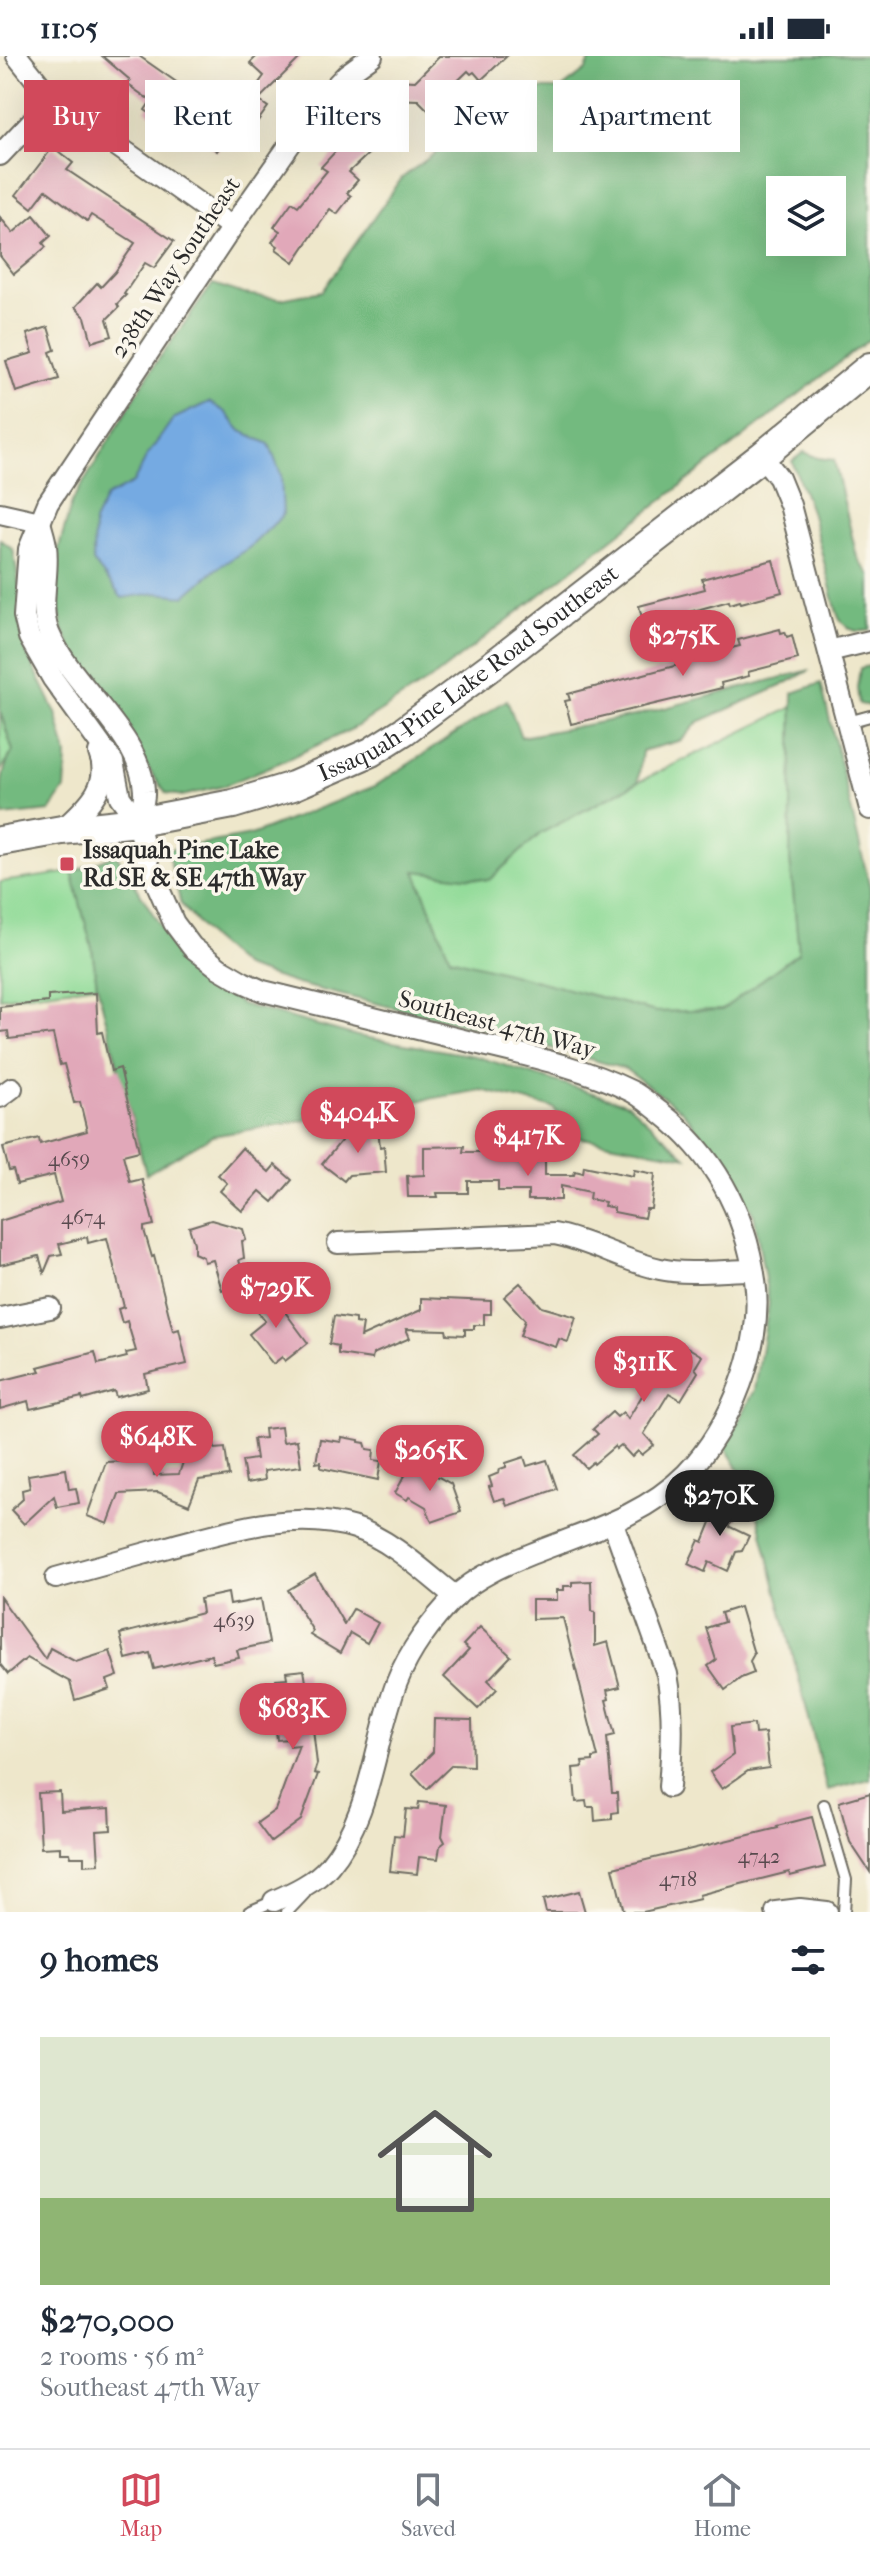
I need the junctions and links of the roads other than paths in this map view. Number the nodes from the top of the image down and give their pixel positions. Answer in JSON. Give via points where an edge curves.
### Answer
{"nodes":[{"id":1,"x":17,"y":56,"type":"edge"},
{"id":2,"x":372,"y":56,"type":"edge"},
{"id":3,"x":36,"y":80,"type":"edge"},
{"id":4,"x":24,"y":130,"type":"edge"},
{"id":5,"x":126,"y":152,"type":"edge"},
{"id":6,"x":0,"y":155,"type":"edge"},
{"id":7,"x":232,"y":227,"type":"junction"},
{"id":8,"x":870,"y":367,"type":"edge"},
{"id":9,"x":762,"y":456,"type":"junction"},
{"id":10,"x":0,"y":513,"type":"edge"},
{"id":11,"x":40,"y":522,"type":"junction"},
{"id":12,"x":870,"y":641,"type":"edge"},
{"id":13,"x":829,"y":651,"type":"junction"},
{"id":14,"x":870,"y":716,"type":"edge"},
{"id":15,"x":848,"y":722,"type":"junction"},
{"id":16,"x":89,"y":727,"type":"junction"},
{"id":17,"x":870,"y":809,"type":"edge"},
{"id":18,"x":138,"y":822,"type":"junction"},
{"id":19,"x":62,"y":830,"type":"junction"},
{"id":20,"x":0,"y":841,"type":"edge"},
{"id":21,"x":338,"y":1243,"type":"dead end"},
{"id":22,"x":753,"y":1270,"type":"junction"},
{"id":23,"x":50,"y":1308,"type":"dead end"},
{"id":24,"x":0,"y":1318,"type":"edge"},
{"id":25,"x":613,"y":1523,"type":"junction"},
{"id":26,"x":56,"y":1578,"type":"dead end"},
{"id":27,"x":456,"y":1597,"type":"junction"},
{"id":28,"x":669,"y":1787,"type":"dead end"},
{"id":29,"x":824,"y":1805,"type":"dead end"},
{"id":30,"x":280,"y":1906,"type":"edge"},
{"id":31,"x":824,"y":1911,"type":"edge"},
{"id":32,"x":249,"y":1912,"type":"edge"},
{"id":33,"x":776,"y":1912,"type":"edge"},
{"id":34,"x":844,"y":1912,"type":"edge"}],
"edges":[{"from":1,"to":3,"type":"street"},
{"from":2,"to":7,"type":"street","name":"238th Way Southeast","via":[[319,103]]},
{"from":4,"to":6,"type":"street"},
{"from":5,"to":7,"type":"street"},
{"from":7,"to":11,"type":"street","name":"238th Way Southeast","via":[[65,476]]},
{"from":8,"to":9,"type":"main road","name":"Issaquah-Pine Lake Road Southeast"},
{"from":9,"to":13,"type":"street","via":[[790,505]]},
{"from":9,"to":18,"type":"main road","name":"Issaquah-Pine Lake Road Southeast","via":[[502,658],[371,752],[278,791]]},
{"from":10,"to":11,"type":"street"},
{"from":11,"to":16,"type":"street","name":"238th Way Southeast","via":[[29,549],[24,616],[29,637]]},
{"from":11,"to":18,"type":"street","via":[[47,548],[44,612],[49,633],[72,673],[135,756],[144,791]]},
{"from":12,"to":13,"type":"street"},
{"from":13,"to":15,"type":"street"},
{"from":14,"to":15,"type":"lane"},
{"from":15,"to":17,"type":"street"},
{"from":16,"to":18,"type":"street","name":"238th Way Southeast","via":[[113,762],[120,797]]},
{"from":16,"to":19,"type":"street","name":"238th Way Southeast","via":[[103,778],[97,794]]},
{"from":18,"to":19,"type":"main road","name":"Issaquah-Pine Lake Road Southeast"},
{"from":18,"to":22,"type":"street","name":"Southeast 47th Way","via":[[148,864],[174,923],[192,947],[243,982],[578,1069],[635,1092],[675,1124],[724,1184],[737,1210]]},
{"from":19,"to":20,"type":"main road","name":"Issaquah-Pine Lake Road Southeast"},
{"from":21,"to":22,"type":"street","via":[[554,1234],[664,1270]]},
{"from":22,"to":25,"type":"street","name":"Southeast 47th Way","via":[[755,1328],[733,1402],[715,1440],[661,1495]]},
{"from":23,"to":24,"type":"street"},
{"from":25,"to":27,"type":"street","name":"Southeast 47th Way","via":[[508,1563]]},
{"from":25,"to":28,"type":"street","via":[[667,1674],[673,1733]]},
{"from":26,"to":27,"type":"street","via":[[225,1532],[320,1521],[373,1536]]},
{"from":27,"to":30,"type":"street","name":"Southeast 47th Way","via":[[430,1627],[397,1682],[344,1845],[327,1869]]},
{"from":29,"to":34,"type":"lane","via":[[846,1880]]},
{"from":30,"to":32,"type":"lane"},
{"from":31,"to":33,"type":"street"}]}
